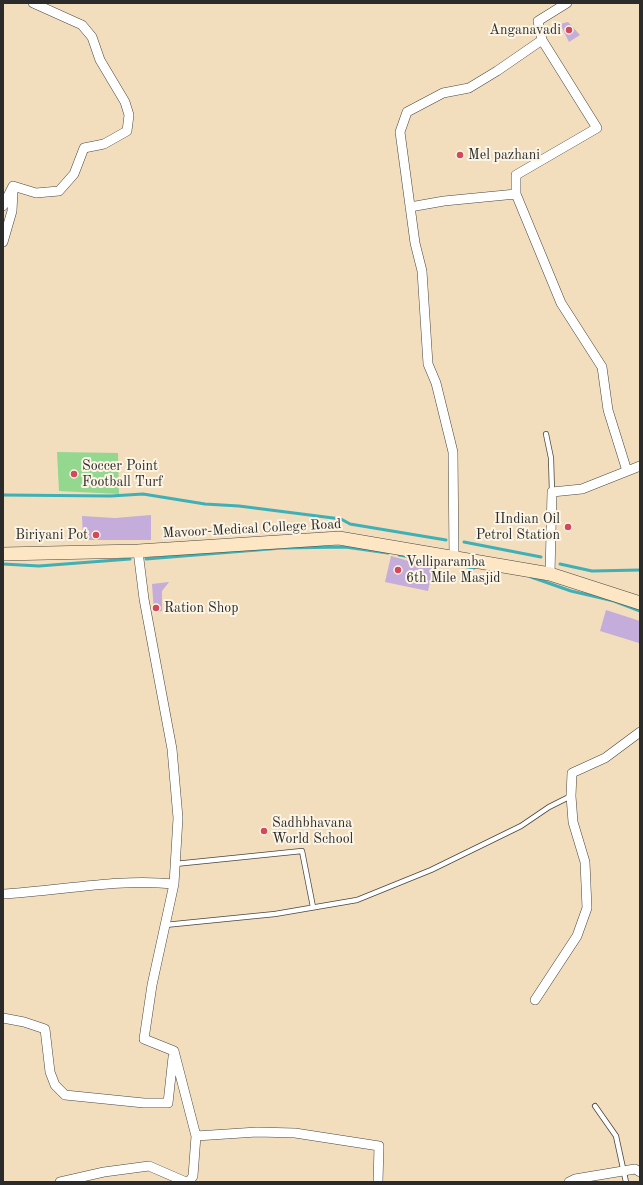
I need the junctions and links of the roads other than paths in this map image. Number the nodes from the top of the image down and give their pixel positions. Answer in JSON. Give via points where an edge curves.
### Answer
{"nodes":[{"id":1,"x":33,"y":3,"type":"edge"},
{"id":2,"x":567,"y":3,"type":"edge"},
{"id":3,"x":542,"y":40,"type":"junction"},
{"id":4,"x":14,"y":186,"type":"junction"},
{"id":5,"x":516,"y":194,"type":"junction"},
{"id":6,"x":3,"y":206,"type":"edge"},
{"id":7,"x":410,"y":207,"type":"junction"},
{"id":8,"x":3,"y":242,"type":"edge"},
{"id":9,"x":546,"y":434,"type":"dead end"},
{"id":10,"x":640,"y":466,"type":"edge"},
{"id":11,"x":627,"y":471,"type":"junction"},
{"id":12,"x":552,"y":492,"type":"junction"},
{"id":13,"x":138,"y":551,"type":"junction"},
{"id":14,"x":3,"y":554,"type":"edge"},
{"id":15,"x":454,"y":557,"type":"junction"},
{"id":16,"x":550,"y":574,"type":"junction"},
{"id":17,"x":640,"y":603,"type":"edge"},
{"id":18,"x":640,"y":732,"type":"edge"},
{"id":19,"x":571,"y":796,"type":"junction"},
{"id":20,"x":176,"y":864,"type":"junction"},
{"id":21,"x":174,"y":884,"type":"junction"},
{"id":22,"x":3,"y":894,"type":"edge"},
{"id":23,"x":313,"y":907,"type":"junction"},
{"id":24,"x":165,"y":925,"type":"junction"},
{"id":25,"x":535,"y":1000,"type":"dead end"},
{"id":26,"x":3,"y":1018,"type":"edge"},
{"id":27,"x":174,"y":1051,"type":"junction"},
{"id":28,"x":595,"y":1106,"type":"dead end"},
{"id":29,"x":196,"y":1136,"type":"junction"},
{"id":30,"x":625,"y":1171,"type":"junction"},
{"id":31,"x":640,"y":1172,"type":"edge"},
{"id":32,"x":60,"y":1182,"type":"edge"},
{"id":33,"x":187,"y":1182,"type":"edge"},
{"id":34,"x":378,"y":1182,"type":"edge"},
{"id":35,"x":569,"y":1182,"type":"edge"},
{"id":36,"x":626,"y":1182,"type":"edge"}],
"edges":[{"from":1,"to":4,"type":"street","via":[[82,25],[92,37],[100,60],[125,102],[129,115],[126,131],[104,144],[84,148],[74,174],[59,191],[36,193]]},
{"from":2,"to":3,"type":"street","via":[[538,21]]},
{"from":3,"to":5,"type":"street","via":[[597,128],[516,175]]},
{"from":3,"to":7,"type":"street","via":[[469,88],[443,93],[407,112],[400,132]]},
{"from":4,"to":6,"type":"street"},
{"from":4,"to":8,"type":"street","via":[[12,211]]},
{"from":5,"to":7,"type":"street"},
{"from":5,"to":11,"type":"street","via":[[561,303],[602,367],[608,410]]},
{"from":7,"to":15,"type":"street","via":[[422,271],[428,364],[436,383],[453,452]]},
{"from":9,"to":12,"type":"lane","via":[[551,458]]},
{"from":10,"to":11,"type":"street"},
{"from":11,"to":12,"type":"street","via":[[582,489]]},
{"from":12,"to":16,"type":"street"},
{"from":13,"to":14,"type":"main road","name":"Mavoor-Medical College Road"},
{"from":13,"to":15,"type":"main road","name":"Mavoor-Medical College Road","via":[[339,538]]},
{"from":13,"to":20,"type":"street","via":[[144,599],[172,749],[178,818]]},
{"from":15,"to":16,"type":"main road","name":"Mavoor-Medical College Road"},
{"from":16,"to":17,"type":"main road","name":"Mavoor-Medical College Road"},
{"from":18,"to":19,"type":"street","via":[[605,758],[572,773]]},
{"from":19,"to":23,"type":"lane","via":[[521,826],[431,870],[357,900]]},
{"from":19,"to":25,"type":"street","via":[[574,822],[585,862],[587,908],[577,936]]},
{"from":20,"to":21,"type":"street"},
{"from":20,"to":23,"type":"lane","via":[[302,851]]},
{"from":21,"to":22,"type":"street","via":[[156,882]]},
{"from":21,"to":24,"type":"street"},
{"from":23,"to":24,"type":"lane","via":[[275,914]]},
{"from":24,"to":27,"type":"street","via":[[144,1039]]},
{"from":26,"to":27,"type":"street","via":[[45,1029],[50,1072],[55,1085],[65,1095],[168,1103]]},
{"from":27,"to":29,"type":"street"},
{"from":28,"to":30,"type":"lane","via":[[616,1136]]},
{"from":29,"to":33,"type":"street","via":[[193,1176]]},
{"from":29,"to":34,"type":"street","via":[[257,1132],[295,1133],[379,1146]]},
{"from":30,"to":31,"type":"street","via":[[635,1169]]},
{"from":30,"to":35,"type":"street"},
{"from":30,"to":36,"type":"lane"},
{"from":32,"to":33,"type":"street","via":[[104,1172],[149,1166]]}]}
